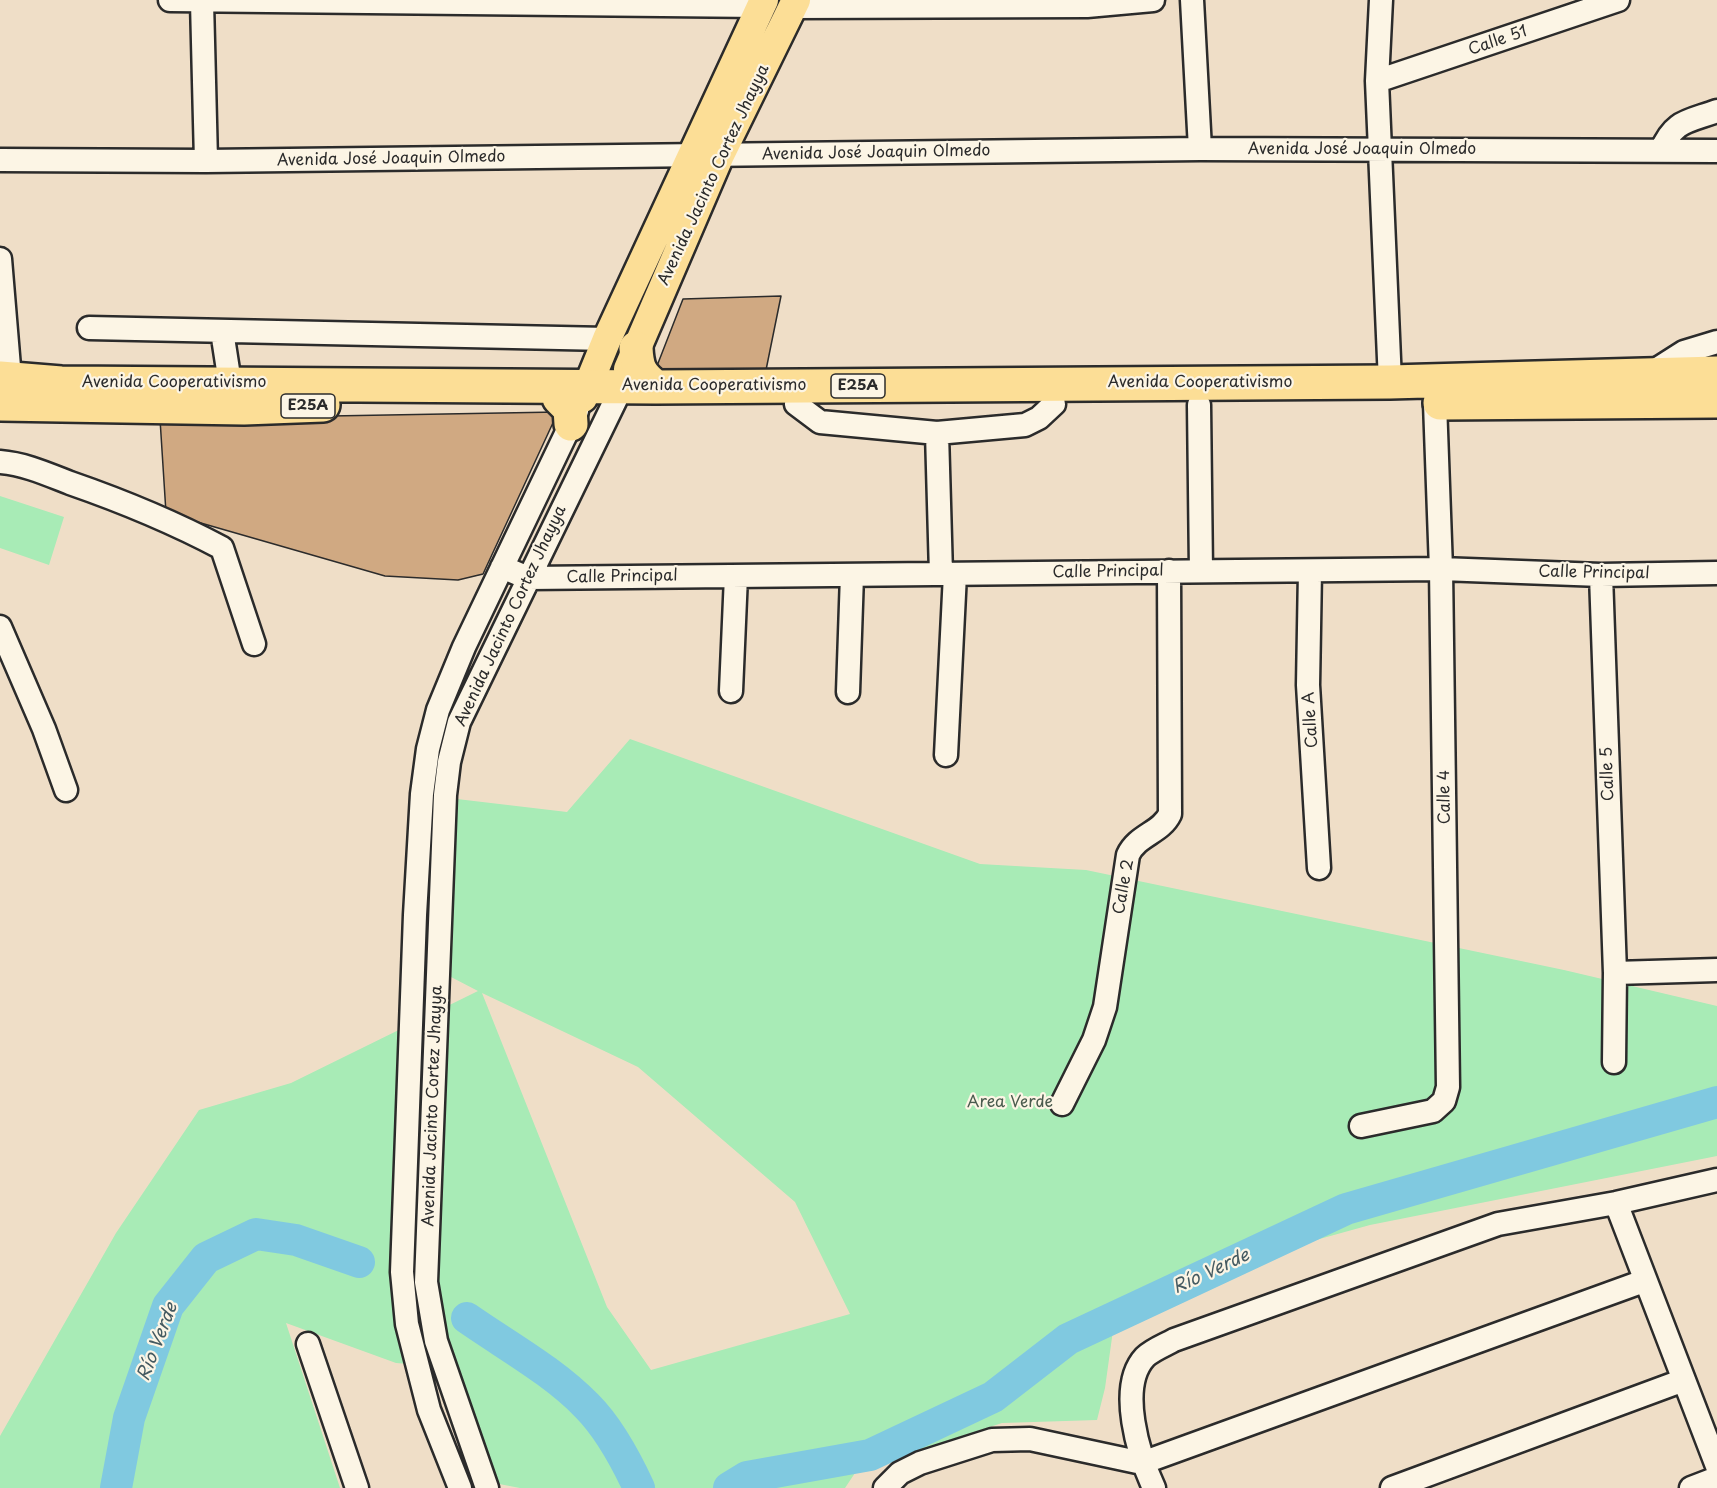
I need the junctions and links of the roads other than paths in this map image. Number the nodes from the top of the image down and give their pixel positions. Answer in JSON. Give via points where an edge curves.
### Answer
{"nodes":[{"id":1,"x":170,"y":0,"type":"edge"},
{"id":2,"x":1153,"y":0,"type":"edge"},
{"id":3,"x":1192,"y":0,"type":"edge"},
{"id":4,"x":1381,"y":0,"type":"edge"},
{"id":5,"x":1618,"y":0,"type":"edge"},
{"id":6,"x":202,"y":2,"type":"junction"},
{"id":7,"x":763,"y":3,"type":"edge"},
{"id":8,"x":794,"y":3,"type":"edge"},
{"id":9,"x":1377,"y":81,"type":"junction"},
{"id":10,"x":1717,"y":111,"type":"edge"},
{"id":11,"x":1200,"y":149,"type":"junction"},
{"id":12,"x":1381,"y":151,"type":"junction"},
{"id":13,"x":1661,"y":151,"type":"junction"},
{"id":14,"x":1717,"y":151,"type":"edge"},
{"id":15,"x":707,"y":155,"type":"junction"},
{"id":16,"x":0,"y":160,"type":"edge"},
{"id":17,"x":206,"y":161,"type":"junction"},
{"id":18,"x":0,"y":259,"type":"edge"},
{"id":19,"x":2,"y":323,"type":"edge"},
{"id":20,"x":89,"y":328,"type":"dead end"},
{"id":21,"x":222,"y":331,"type":"junction"},
{"id":22,"x":1717,"y":342,"type":"edge"},
{"id":23,"x":621,"y":343,"type":"junction"},
{"id":24,"x":1717,"y":373,"type":"edge"},
{"id":25,"x":1649,"y":375,"type":"junction"},
{"id":26,"x":1390,"y":382,"type":"junction"},
{"id":27,"x":230,"y":384,"type":"junction"},
{"id":28,"x":3,"y":387,"type":"edge"},
{"id":29,"x":656,"y":387,"type":"junction"},
{"id":30,"x":590,"y":398,"type":"junction"},
{"id":31,"x":1717,"y":401,"type":"edge"},
{"id":32,"x":1435,"y":403,"type":"junction"},
{"id":33,"x":796,"y":404,"type":"junction"},
{"id":34,"x":1054,"y":404,"type":"junction"},
{"id":35,"x":1199,"y":405,"type":"junction"},
{"id":36,"x":937,"y":432,"type":"junction"},
{"id":37,"x":0,"y":462,"type":"edge"},
{"id":38,"x":502,"y":567,"type":"junction"},
{"id":39,"x":1441,"y":569,"type":"junction"},
{"id":40,"x":1168,"y":571,"type":"junction"},
{"id":41,"x":1202,"y":571,"type":"junction"},
{"id":42,"x":1310,"y":572,"type":"junction"},
{"id":43,"x":1717,"y":573,"type":"edge"},
{"id":44,"x":948,"y":574,"type":"junction"},
{"id":45,"x":852,"y":575,"type":"junction"},
{"id":46,"x":1601,"y":575,"type":"junction"},
{"id":47,"x":735,"y":576,"type":"junction"},
{"id":48,"x":528,"y":578,"type":"junction"},
{"id":49,"x":0,"y":627,"type":"edge"},
{"id":50,"x":254,"y":644,"type":"dead end"},
{"id":51,"x":731,"y":691,"type":"dead end"},
{"id":52,"x":848,"y":692,"type":"dead end"},
{"id":53,"x":945,"y":755,"type":"dead end"},
{"id":54,"x":66,"y":790,"type":"dead end"},
{"id":55,"x":1319,"y":868,"type":"dead end"},
{"id":56,"x":1717,"y":970,"type":"edge"},
{"id":57,"x":1615,"y":973,"type":"junction"},
{"id":58,"x":1614,"y":1062,"type":"dead end"},
{"id":59,"x":1062,"y":1104,"type":"dead end"},
{"id":60,"x":1361,"y":1126,"type":"dead end"},
{"id":61,"x":1717,"y":1180,"type":"edge"},
{"id":62,"x":1616,"y":1203,"type":"junction"},
{"id":63,"x":1644,"y":1281,"type":"junction"},
{"id":64,"x":308,"y":1344,"type":"dead end"},
{"id":65,"x":1684,"y":1380,"type":"junction"},
{"id":66,"x":1143,"y":1463,"type":"junction"},
{"id":67,"x":1717,"y":1466,"type":"edge"},
{"id":68,"x":1717,"y":1478,"type":"edge"},
{"id":69,"x":357,"y":1488,"type":"edge"},
{"id":70,"x":460,"y":1488,"type":"edge"},
{"id":71,"x":487,"y":1488,"type":"edge"},
{"id":72,"x":885,"y":1488,"type":"edge"},
{"id":73,"x":1154,"y":1488,"type":"edge"},
{"id":74,"x":1392,"y":1488,"type":"edge"},
{"id":75,"x":1690,"y":1488,"type":"edge"}],
"edges":[{"from":1,"to":6,"type":"street"},
{"from":2,"to":8,"type":"street","via":[[1087,6]]},
{"from":3,"to":11,"type":"street"},
{"from":4,"to":9,"type":"street"},
{"from":5,"to":9,"type":"street","name":"Calle 51"},
{"from":6,"to":7,"type":"street"},
{"from":6,"to":17,"type":"street"},
{"from":7,"to":15,"type":"main road","name":"Avenida Jacinto Cortez Jhayya"},
{"from":8,"to":15,"type":"main road","name":"Avenida Jacinto Cortez Jhayya"},
{"from":9,"to":12,"type":"street"},
{"from":10,"to":13,"type":"street","via":[[1671,130]]},
{"from":11,"to":12,"type":"street","name":"Avenida José Joaquin Olmedo"},
{"from":11,"to":15,"type":"street","name":"Avenida José Joaquin Olmedo"},
{"from":12,"to":13,"type":"street","name":"Avenida José Joaquin Olmedo"},
{"from":12,"to":26,"type":"street"},
{"from":13,"to":14,"type":"street","name":"Avenida José Joaquin Olmedo"},
{"from":15,"to":17,"type":"street","name":"Avenida José Joaquin Olmedo"},
{"from":15,"to":23,"type":"main road","name":"Avenida Jacinto Cortez Jhayya"},
{"from":16,"to":17,"type":"street","name":"Avenida José Joaquin Olmedo"},
{"from":18,"to":19,"type":"street"},
{"from":19,"to":28,"type":"street"},
{"from":20,"to":21,"type":"street"},
{"from":21,"to":23,"type":"street"},
{"from":21,"to":27,"type":"street"},
{"from":22,"to":25,"type":"street","via":[[1684,352]]},
{"from":23,"to":29,"type":"highway","via":[[642,376]]},
{"from":23,"to":30,"type":"main road","name":"Avenida Jacinto Cortez Jhayya"},
{"from":24,"to":25,"type":"highway","name":"Avenida Cooperativismo","number":"E25A"},
{"from":25,"to":26,"type":"highway","name":"Avenida Cooperativismo","number":"E25A"},
{"from":26,"to":29,"type":"highway","name":"Avenida Cooperativismo","number":"E25A"},
{"from":27,"to":28,"type":"highway","name":"Avenida Cooperativismo","number":"E25A","via":[[62,383]]},
{"from":27,"to":30,"type":"highway","name":"Avenida Cooperativismo","number":"E25A"},
{"from":28,"to":30,"type":"highway","name":"Avenida Cooperativismo","number":"E25A","via":[[244,408]]},
{"from":29,"to":30,"type":"highway","name":"Avenida Cooperativismo","number":"E25A"},
{"from":30,"to":33,"type":"highway","name":"Avenida Cooperativismo","number":"E25A"},
{"from":30,"to":38,"type":"street","name":"Avenida Jacinto Cortez Jhayya"},
{"from":30,"to":48,"type":"street","name":"Avenida Jacinto Cortez Jhayya"},
{"from":31,"to":32,"type":"highway","name":"Avenida Cooperativismo","number":"E25A"},
{"from":32,"to":35,"type":"highway","name":"Avenida Cooperativismo","number":"E25A"},
{"from":32,"to":39,"type":"street","name":"Calle 4"},
{"from":33,"to":34,"type":"highway","name":"Avenida Cooperativismo","number":"E25A"},
{"from":33,"to":36,"type":"street","via":[[820,422]]},
{"from":34,"to":35,"type":"highway","name":"Avenida Cooperativismo","number":"E25A"},
{"from":34,"to":36,"type":"street","via":[[1025,425]]},
{"from":35,"to":41,"type":"street"},
{"from":36,"to":44,"type":"street"},
{"from":37,"to":50,"type":"street","via":[[16,463],[81,486],[178,524],[222,548]]},
{"from":38,"to":48,"type":"street","name":"Calle Principal"},
{"from":38,"to":70,"type":"street","name":"Avenida Jacinto Cortez Jhayya","via":[[438,710],[422,794],[415,915],[402,1272],[406,1324],[429,1410]]},
{"from":39,"to":42,"type":"street","name":"Calle Principal"},
{"from":39,"to":46,"type":"street","name":"Calle Principal"},
{"from":39,"to":60,"type":"street","name":"Calle 4","via":[[1447,1094],[1433,1111]]},
{"from":40,"to":41,"type":"street","name":"Calle Principal"},
{"from":40,"to":44,"type":"street","name":"Calle Principal"},
{"from":40,"to":59,"type":"street","name":"Calle 2","via":[[1170,814],[1161,826],[1137,841],[1128,855],[1105,1007],[1094,1040]]},
{"from":41,"to":42,"type":"street","name":"Calle Principal"},
{"from":42,"to":55,"type":"street","name":"Calle A","via":[[1308,685]]},
{"from":43,"to":46,"type":"street","name":"Calle Principal"},
{"from":44,"to":45,"type":"street","name":"Calle Principal"},
{"from":44,"to":53,"type":"street"},
{"from":45,"to":47,"type":"street","name":"Calle Principal"},
{"from":45,"to":52,"type":"street"},
{"from":46,"to":57,"type":"street","name":"Calle 5"},
{"from":47,"to":48,"type":"street","name":"Calle Principal"},
{"from":47,"to":51,"type":"street"},
{"from":48,"to":71,"type":"street","name":"Avenida Jacinto Cortez Jhayya","via":[[459,722],[445,795],[426,1282],[436,1341]]},
{"from":49,"to":54,"type":"street"},
{"from":56,"to":57,"type":"street"},
{"from":57,"to":58,"type":"street","name":"Calle 5"},
{"from":61,"to":62,"type":"street"},
{"from":62,"to":63,"type":"street"},
{"from":62,"to":66,"type":"street","via":[[1498,1224],[1174,1341],[1145,1357],[1134,1377],[1130,1401]]},
{"from":63,"to":65,"type":"street"},
{"from":63,"to":66,"type":"street"},
{"from":64,"to":69,"type":"street"},
{"from":65,"to":67,"type":"street"},
{"from":65,"to":74,"type":"street"},
{"from":66,"to":72,"type":"street","via":[[1030,1439],[992,1440],[920,1463],[900,1473]]},
{"from":66,"to":73,"type":"street"},
{"from":68,"to":75,"type":"street"}]}
